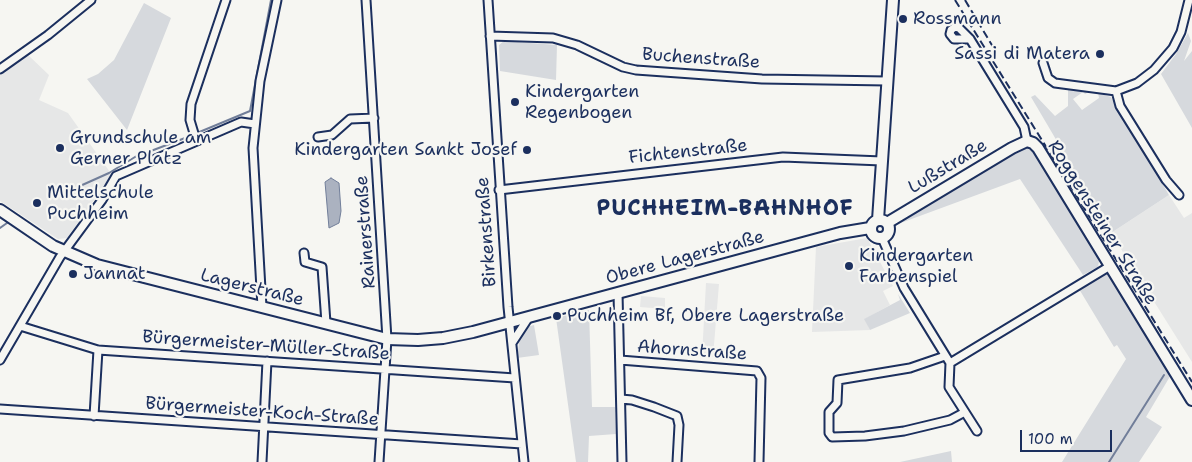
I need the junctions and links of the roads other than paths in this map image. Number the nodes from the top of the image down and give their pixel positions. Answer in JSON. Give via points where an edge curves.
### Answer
{"nodes":[{"id":1,"x":91,"y":0,"type":"edge"},
{"id":2,"x":226,"y":0,"type":"edge"},
{"id":3,"x":277,"y":0,"type":"edge"},
{"id":4,"x":366,"y":0,"type":"edge"},
{"id":5,"x":488,"y":0,"type":"edge"},
{"id":6,"x":893,"y":0,"type":"edge"},
{"id":7,"x":1189,"y":0,"type":"edge"},
{"id":8,"x":490,"y":36,"type":"junction"},
{"id":9,"x":970,"y":39,"type":"dead end"},
{"id":10,"x":1043,"y":63,"type":"dead end"},
{"id":11,"x":0,"y":70,"type":"edge"},
{"id":12,"x":887,"y":81,"type":"junction"},
{"id":13,"x":1116,"y":91,"type":"junction"},
{"id":14,"x":374,"y":118,"type":"junction"},
{"id":15,"x":255,"y":124,"type":"junction"},
{"id":16,"x":194,"y":135,"type":"junction"},
{"id":17,"x":318,"y":137,"type":"dead end"},
{"id":18,"x":1027,"y":141,"type":"junction"},
{"id":19,"x":882,"y":161,"type":"junction"},
{"id":20,"x":499,"y":190,"type":"junction"},
{"id":21,"x":1179,"y":195,"type":"dead end"},
{"id":22,"x":0,"y":210,"type":"edge"},
{"id":23,"x":882,"y":221,"type":"junction"},
{"id":24,"x":870,"y":228,"type":"junction"},
{"id":25,"x":882,"y":238,"type":"junction"},
{"id":26,"x":64,"y":252,"type":"junction"},
{"id":27,"x":304,"y":253,"type":"dead end"},
{"id":28,"x":1110,"y":266,"type":"junction"},
{"id":29,"x":618,"y":293,"type":"junction"},
{"id":30,"x":262,"y":307,"type":"junction"},
{"id":31,"x":529,"y":317,"type":"junction"},
{"id":32,"x":509,"y":322,"type":"junction"},
{"id":33,"x":326,"y":323,"type":"junction"},
{"id":34,"x":20,"y":326,"type":"junction"},
{"id":35,"x":387,"y":338,"type":"junction"},
{"id":36,"x":511,"y":344,"type":"junction"},
{"id":37,"x":98,"y":350,"type":"junction"},
{"id":38,"x":945,"y":356,"type":"junction"},
{"id":39,"x":0,"y":360,"type":"edge"},
{"id":40,"x":620,"y":360,"type":"junction"},
{"id":41,"x":267,"y":361,"type":"junction"},
{"id":42,"x":950,"y":363,"type":"junction"},
{"id":43,"x":384,"y":368,"type":"junction"},
{"id":44,"x":514,"y":378,"type":"junction"},
{"id":45,"x":622,"y":400,"type":"junction"},
{"id":46,"x":1192,"y":400,"type":"edge"},
{"id":47,"x":0,"y":409,"type":"edge"},
{"id":48,"x":965,"y":412,"type":"junction"},
{"id":49,"x":94,"y":416,"type":"junction"},
{"id":50,"x":263,"y":428,"type":"junction"},
{"id":51,"x":977,"y":432,"type":"dead end"},
{"id":52,"x":380,"y":436,"type":"junction"},
{"id":53,"x":522,"y":444,"type":"junction"},
{"id":54,"x":262,"y":462,"type":"edge"},
{"id":55,"x":379,"y":462,"type":"edge"},
{"id":56,"x":524,"y":462,"type":"edge"},
{"id":57,"x":622,"y":462,"type":"edge"},
{"id":58,"x":677,"y":462,"type":"edge"},
{"id":59,"x":760,"y":462,"type":"edge"}],
"edges":[{"from":1,"to":11,"type":"street"},
{"from":2,"to":16,"type":"street","via":[[191,104],[190,120]]},
{"from":3,"to":15,"type":"street","via":[[260,81]]},
{"from":4,"to":14,"type":"street","name":"Rainerstraße"},
{"from":5,"to":8,"type":"street","name":"Birkenstraße"},
{"from":6,"to":12,"type":"street"},
{"from":7,"to":13,"type":"street","via":[[1181,32],[1169,54],[1148,76]]},
{"from":8,"to":12,"type":"street","name":"Buchenstraße","via":[[553,38],[636,70],[762,79]]},
{"from":8,"to":20,"type":"street","name":"Birkenstraße"},
{"from":9,"to":18,"type":"street","name":"Roggensteiner Straße","via":[[1024,128]]},
{"from":10,"to":13,"type":"street","via":[[1048,78],[1055,83]]},
{"from":12,"to":19,"type":"street"},
{"from":13,"to":21,"type":"street","via":[[1120,106],[1166,180]]},
{"from":14,"to":17,"type":"street","via":[[350,119],[332,135]]},
{"from":14,"to":35,"type":"street","name":"Rainerstraße"},
{"from":15,"to":16,"type":"street","via":[[241,122]]},
{"from":15,"to":30,"type":"street","via":[[252,164]]},
{"from":16,"to":26,"type":"street","via":[[116,176]]},
{"from":18,"to":23,"type":"street","name":"Lußstraße"},
{"from":18,"to":28,"type":"street","name":"Roggensteiner Straße","via":[[1038,148]]},
{"from":19,"to":20,"type":"street","name":"Fichtenstraße","via":[[782,157]]},
{"from":19,"to":23,"type":"street"},
{"from":20,"to":32,"type":"street","name":"Birkenstraße"},
{"from":22,"to":26,"type":"street","name":"Lagerstraße"},
{"from":23,"to":24,"type":"street","via":[[873,223]]},
{"from":23,"to":25,"type":"street","via":[[889,232]]},
{"from":24,"to":25,"type":"street","via":[[874,236]]},
{"from":24,"to":29,"type":"street","name":"Obere Lagerstraße","via":[[840,233]]},
{"from":25,"to":38,"type":"street","via":[[904,288]]},
{"from":26,"to":30,"type":"street","name":"Lagerstraße","via":[[97,265]]},
{"from":26,"to":34,"type":"street"},
{"from":27,"to":33,"type":"street","via":[[305,262],[322,267]]},
{"from":28,"to":42,"type":"street"},
{"from":28,"to":46,"type":"street","name":"Roggensteiner Straße"},
{"from":29,"to":31,"type":"street","name":"Obere Lagerstraße"},
{"from":29,"to":40,"type":"street"},
{"from":30,"to":33,"type":"street","name":"Lagerstraße"},
{"from":31,"to":32,"type":"street","name":"Obere Lagerstraße"},
{"from":31,"to":36,"type":"street"},
{"from":32,"to":35,"type":"street","name":"Lagerstraße","via":[[443,338]]},
{"from":32,"to":36,"type":"street","name":"Birkenstraße"},
{"from":33,"to":35,"type":"street","name":"Lagerstraße"},
{"from":34,"to":37,"type":"street","name":"Bürgermeister-Müller-Straße"},
{"from":34,"to":39,"type":"street"},
{"from":35,"to":43,"type":"street","name":"Rainerstraße"},
{"from":36,"to":44,"type":"street","name":"Birkenstraße"},
{"from":37,"to":41,"type":"street","name":"Bürgermeister-Müller-Straße"},
{"from":37,"to":49,"type":"street"},
{"from":38,"to":42,"type":"street"},
{"from":38,"to":48,"type":"street","via":[[910,368],[838,380],[837,403],[830,412],[829,433],[832,437],[904,431],[950,420]]},
{"from":40,"to":45,"type":"street"},
{"from":40,"to":59,"type":"street","name":"Ahornstraße","via":[[757,371],[760,374]]},
{"from":41,"to":43,"type":"street","name":"Bürgermeister-Müller-Straße"},
{"from":41,"to":50,"type":"street"},
{"from":42,"to":48,"type":"street","via":[[949,387]]},
{"from":43,"to":44,"type":"street","name":"Bürgermeister-Müller-Straße"},
{"from":43,"to":52,"type":"street","name":"Rainerstraße"},
{"from":44,"to":53,"type":"street","name":"Birkenstraße"},
{"from":45,"to":57,"type":"street"},
{"from":45,"to":58,"type":"street","via":[[647,404],[676,416]]},
{"from":47,"to":49,"type":"street","name":"Bürgermeister-Koch-Straße"},
{"from":48,"to":51,"type":"street"},
{"from":49,"to":50,"type":"street","name":"Bürgermeister-Koch-Straße"},
{"from":50,"to":52,"type":"street","name":"Bürgermeister-Koch-Straße"},
{"from":50,"to":54,"type":"street"},
{"from":52,"to":53,"type":"street","name":"Bürgermeister-Koch-Straße"},
{"from":52,"to":55,"type":"street","name":"Rainerstraße"},
{"from":53,"to":56,"type":"street","name":"Birkenstraße"}]}
